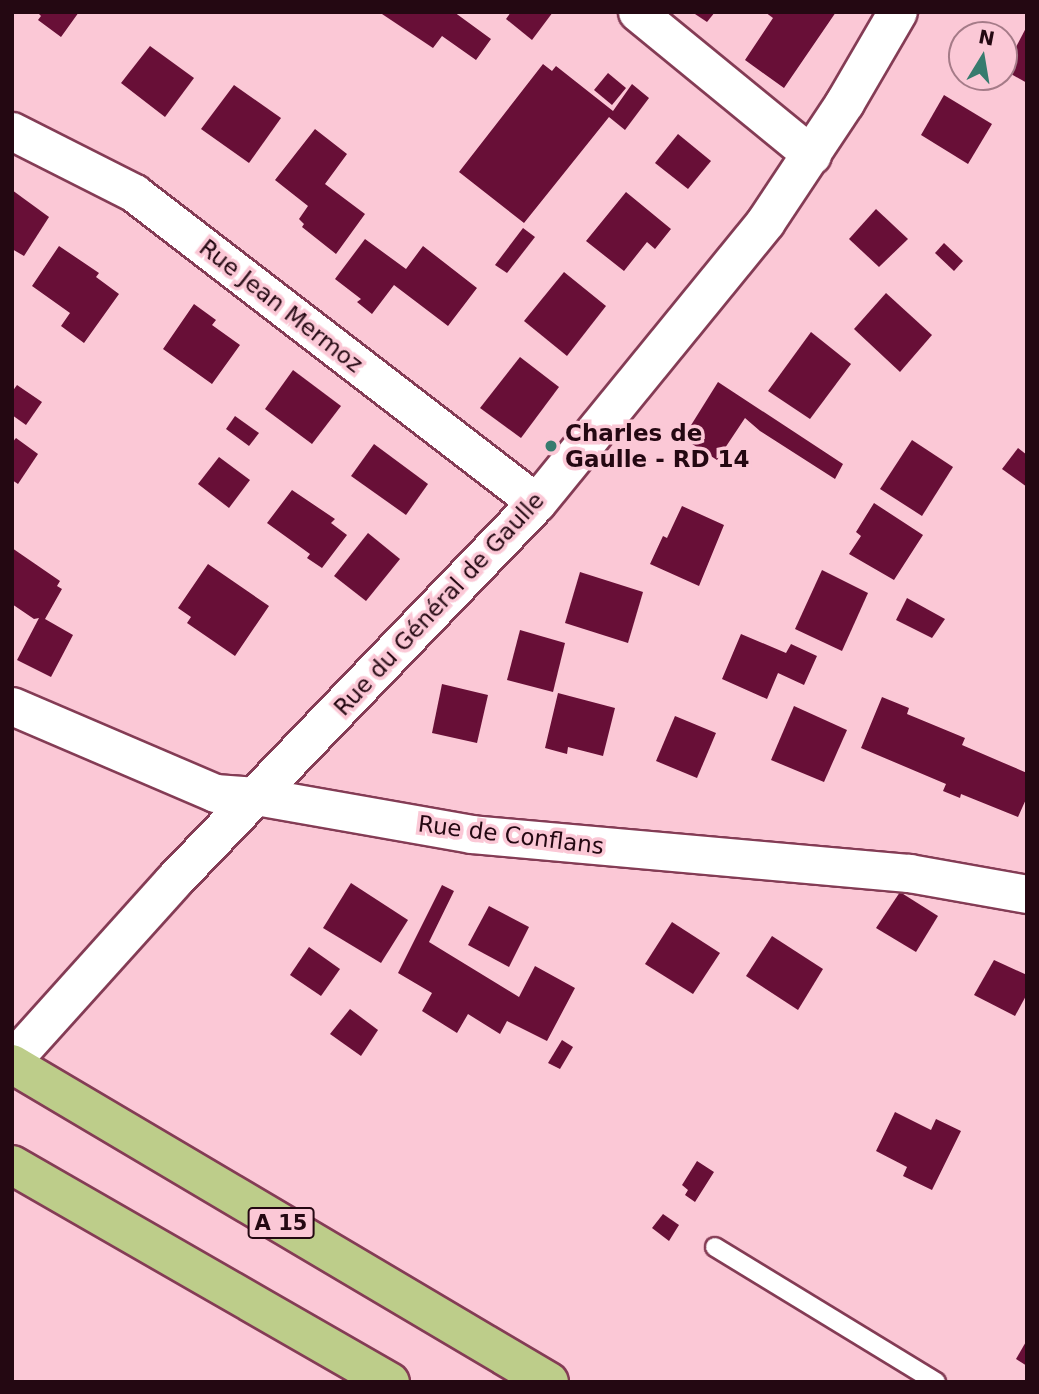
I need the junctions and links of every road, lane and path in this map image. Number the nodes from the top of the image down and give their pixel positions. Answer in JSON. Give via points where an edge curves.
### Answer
{"nodes":[{"id":1,"x":637,"y":12,"type":"edge"},
{"id":2,"x":898,"y":12,"type":"edge"},
{"id":3,"x":12,"y":131,"type":"edge"},
{"id":4,"x":812,"y":155,"type":"junction"},
{"id":5,"x":537,"y":503,"type":"junction"},
{"id":6,"x":12,"y":706,"type":"edge"},
{"id":7,"x":256,"y":796,"type":"junction"},
{"id":8,"x":1027,"y":894,"type":"edge"},
{"id":9,"x":12,"y":1063,"type":"edge"},
{"id":10,"x":12,"y":1165,"type":"edge"},
{"id":11,"x":715,"y":1247,"type":"dead end"},
{"id":12,"x":390,"y":1382,"type":"edge"},
{"id":13,"x":549,"y":1382,"type":"edge"},
{"id":14,"x":936,"y":1382,"type":"edge"}],
"edges":[{"from":1,"to":4,"type":"street"},
{"from":2,"to":4,"type":"street","name":"Rue du Général de Gaulle"},
{"from":3,"to":5,"type":"street","name":"Rue Jean Mermoz","via":[[134,193]]},
{"from":4,"to":5,"type":"street","name":"Rue du Général de Gaulle","via":[[766,222]]},
{"from":5,"to":7,"type":"street","name":"Rue du Général de Gaulle"},
{"from":6,"to":7,"type":"street","name":"Rue de Conflans","via":[[215,793]]},
{"from":7,"to":8,"type":"street","name":"Rue de Conflans","via":[[471,834],[909,873]]},
{"from":7,"to":9,"type":"street","name":"Rue du Général de Gaulle"},
{"from":9,"to":13,"type":"highway","number":"A 15"},
{"from":10,"to":12,"type":"highway"},
{"from":11,"to":14,"type":"lane"}]}
